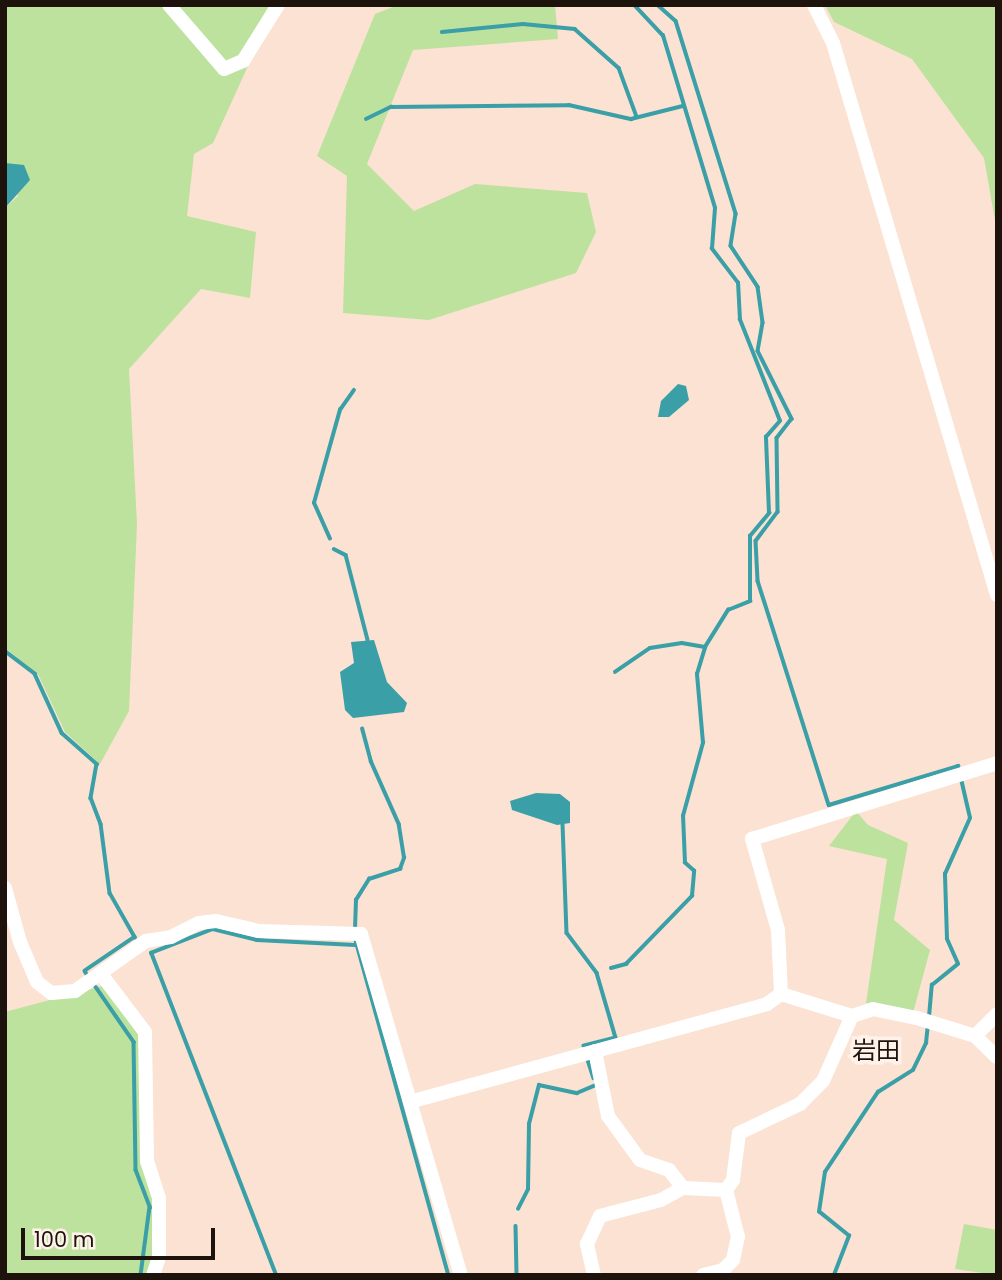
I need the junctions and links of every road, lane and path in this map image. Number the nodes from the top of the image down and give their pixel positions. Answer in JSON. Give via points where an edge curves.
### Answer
{"nodes":[{"id":1,"x":169,"y":5,"type":"edge"},
{"id":2,"x":278,"y":5,"type":"edge"},
{"id":3,"x":814,"y":5,"type":"edge"},
{"id":4,"x":997,"y":595,"type":"edge"},
{"id":5,"x":997,"y":763,"type":"edge"},
{"id":6,"x":5,"y":888,"type":"edge"},
{"id":7,"x":101,"y":974,"type":"junction"},
{"id":8,"x":781,"y":994,"type":"junction"},
{"id":9,"x":997,"y":1014,"type":"edge"},
{"id":10,"x":852,"y":1016,"type":"junction"},
{"id":11,"x":975,"y":1036,"type":"junction"},
{"id":12,"x":595,"y":1051,"type":"junction"},
{"id":13,"x":997,"y":1057,"type":"edge"},
{"id":14,"x":413,"y":1101,"type":"junction"},
{"id":15,"x":683,"y":1188,"type":"junction"},
{"id":16,"x":726,"y":1191,"type":"junction"},
{"id":17,"x":726,"y":1273,"type":"edge"},
{"id":18,"x":153,"y":1275,"type":"edge"},
{"id":19,"x":461,"y":1275,"type":"edge"},
{"id":20,"x":594,"y":1275,"type":"edge"},
{"id":21,"x":703,"y":1275,"type":"edge"}],
"edges":[{"from":1,"to":2,"type":"street","via":[[225,69],[243,61]]},
{"from":3,"to":4,"type":"street","via":[[833,43]]},
{"from":5,"to":8,"type":"street","via":[[752,839],[778,930]]},
{"from":6,"to":7,"type":"street","via":[[37,982],[51,993],[75,991]]},
{"from":7,"to":14,"type":"street","via":[[146,941],[171,937],[200,923],[356,934]]},
{"from":7,"to":18,"type":"street","via":[[145,1032],[147,1161],[159,1198],[159,1257]]},
{"from":8,"to":10,"type":"street"},
{"from":8,"to":12,"type":"street","via":[[767,1004]]},
{"from":9,"to":11,"type":"street"},
{"from":10,"to":11,"type":"street","via":[[873,1009]]},
{"from":10,"to":16,"type":"street","via":[[824,1081],[800,1104],[739,1133],[733,1180]]},
{"from":11,"to":13,"type":"street"},
{"from":12,"to":14,"type":"street"},
{"from":12,"to":15,"type":"street","via":[[608,1116],[640,1160],[669,1170]]},
{"from":14,"to":19,"type":"street"},
{"from":15,"to":16,"type":"street"},
{"from":15,"to":20,"type":"street","via":[[661,1200],[600,1216],[587,1244]]},
{"from":16,"to":17,"type":"street","via":[[738,1237]]},
{"from":17,"to":21,"type":"street"}]}
